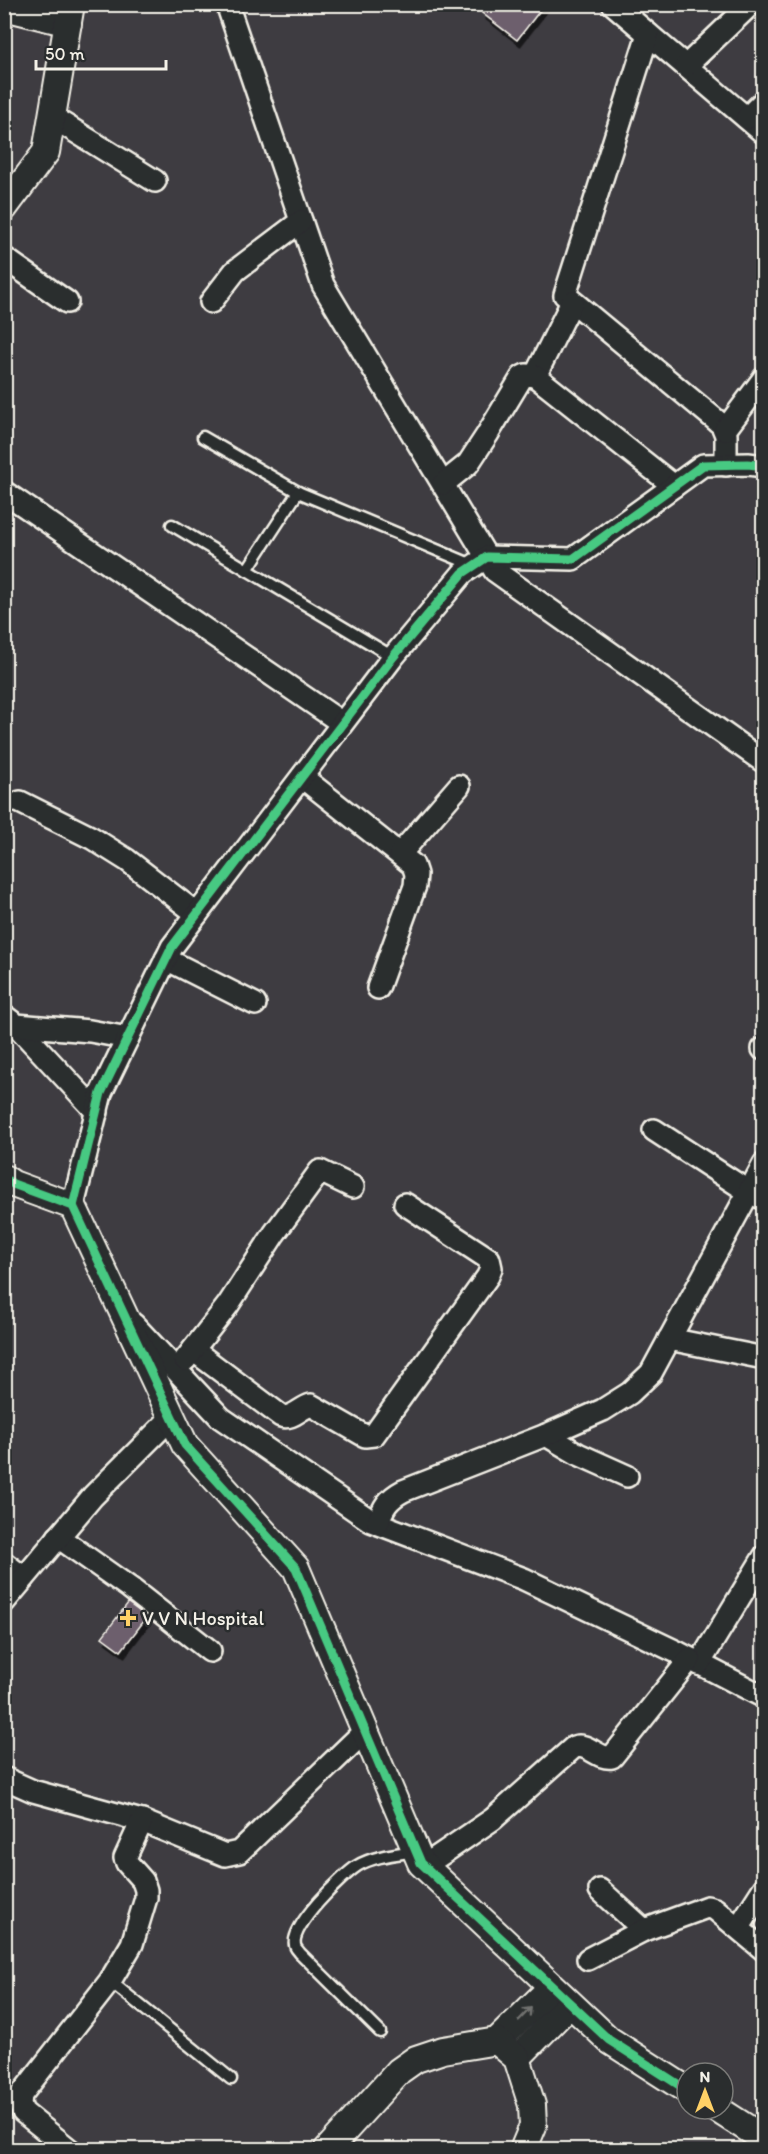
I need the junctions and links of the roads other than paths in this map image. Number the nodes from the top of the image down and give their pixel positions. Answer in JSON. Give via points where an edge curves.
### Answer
{"nodes":[{"id":1,"x":226,"y":4,"type":"edge"},
{"id":2,"x":613,"y":4,"type":"edge"},
{"id":3,"x":751,"y":4,"type":"edge"},
{"id":4,"x":4,"y":7,"type":"edge"},
{"id":5,"x":69,"y":14,"type":"edge"},
{"id":6,"x":648,"y":34,"type":"junction"},
{"id":7,"x":686,"y":66,"type":"junction"},
{"id":8,"x":764,"y":101,"type":"edge"},
{"id":9,"x":52,"y":117,"type":"junction"},
{"id":10,"x":747,"y":118,"type":"junction"},
{"id":11,"x":764,"y":133,"type":"edge"},
{"id":12,"x":155,"y":181,"type":"dead end"},
{"id":13,"x":4,"y":208,"type":"edge"},
{"id":14,"x":301,"y":221,"type":"junction"},
{"id":15,"x":4,"y":258,"type":"edge"},
{"id":16,"x":68,"y":302,"type":"dead end"},
{"id":17,"x":211,"y":302,"type":"dead end"},
{"id":18,"x":572,"y":302,"type":"junction"},
{"id":19,"x":535,"y":376,"type":"junction"},
{"id":20,"x":764,"y":378,"type":"edge"},
{"id":21,"x":725,"y":430,"type":"junction"},
{"id":22,"x":203,"y":436,"type":"dead end"},
{"id":23,"x":726,"y":465,"type":"junction"},
{"id":24,"x":764,"y":466,"type":"edge"},
{"id":25,"x":442,"y":484,"type":"junction"},
{"id":26,"x":674,"y":486,"type":"junction"},
{"id":27,"x":4,"y":492,"type":"edge"},
{"id":28,"x":298,"y":492,"type":"junction"},
{"id":29,"x":172,"y":525,"type":"dead end"},
{"id":30,"x":481,"y":561,"type":"junction"},
{"id":31,"x":247,"y":570,"type":"junction"},
{"id":32,"x":393,"y":657,"type":"junction"},
{"id":33,"x":342,"y":723,"type":"junction"},
{"id":34,"x":764,"y":762,"type":"edge"},
{"id":35,"x":302,"y":777,"type":"junction"},
{"id":36,"x":459,"y":786,"type":"dead end"},
{"id":37,"x":20,"y":802,"type":"dead end"},
{"id":38,"x":400,"y":854,"type":"junction"},
{"id":39,"x":197,"y":914,"type":"junction"},
{"id":40,"x":166,"y":959,"type":"junction"},
{"id":41,"x":378,"y":988,"type":"dead end"},
{"id":42,"x":255,"y":1004,"type":"dead end"},
{"id":43,"x":10,"y":1020,"type":"edge"},
{"id":44,"x":128,"y":1038,"type":"junction"},
{"id":45,"x":97,"y":1112,"type":"junction"},
{"id":46,"x":654,"y":1130,"type":"dead end"},
{"id":47,"x":764,"y":1164,"type":"edge"},
{"id":48,"x":4,"y":1178,"type":"edge"},
{"id":49,"x":353,"y":1187,"type":"dead end"},
{"id":50,"x":756,"y":1195,"type":"edge"},
{"id":51,"x":405,"y":1204,"type":"dead end"},
{"id":52,"x":73,"y":1206,"type":"junction"},
{"id":53,"x":123,"y":1312,"type":"junction"},
{"id":54,"x":669,"y":1339,"type":"junction"},
{"id":55,"x":193,"y":1350,"type":"junction"},
{"id":56,"x":764,"y":1358,"type":"edge"},
{"id":57,"x":176,"y":1370,"type":"junction"},
{"id":58,"x":172,"y":1417,"type":"junction"},
{"id":59,"x":546,"y":1435,"type":"junction"},
{"id":60,"x":627,"y":1476,"type":"dead end"},
{"id":61,"x":378,"y":1523,"type":"junction"},
{"id":62,"x":58,"y":1537,"type":"junction"},
{"id":63,"x":764,"y":1557,"type":"edge"},
{"id":64,"x":4,"y":1563,"type":"edge"},
{"id":65,"x":24,"y":1578,"type":"junction"},
{"id":66,"x":4,"y":1602,"type":"edge"},
{"id":67,"x":210,"y":1651,"type":"dead end"},
{"id":68,"x":695,"y":1661,"type":"junction"},
{"id":69,"x":764,"y":1697,"type":"edge"},
{"id":70,"x":365,"y":1731,"type":"junction"},
{"id":71,"x":4,"y":1778,"type":"edge"},
{"id":72,"x":142,"y":1821,"type":"junction"},
{"id":73,"x":419,"y":1858,"type":"junction"},
{"id":74,"x":764,"y":1888,"type":"edge"},
{"id":75,"x":600,"y":1890,"type":"dead end"},
{"id":76,"x":739,"y":1927,"type":"junction"},
{"id":77,"x":644,"y":1930,"type":"junction"},
{"id":78,"x":764,"y":1950,"type":"edge"},
{"id":79,"x":588,"y":1959,"type":"dead end"},
{"id":80,"x":110,"y":1981,"type":"junction"},
{"id":81,"x":561,"y":1995,"type":"junction"},
{"id":82,"x":380,"y":2032,"type":"dead end"},
{"id":83,"x":497,"y":2041,"type":"junction"},
{"id":84,"x":518,"y":2058,"type":"junction"},
{"id":85,"x":231,"y":2079,"type":"dead end"},
{"id":86,"x":675,"y":2082,"type":"edge"},
{"id":87,"x":735,"y":2120,"type":"edge"},
{"id":88,"x":764,"y":2139,"type":"edge"},
{"id":89,"x":70,"y":2150,"type":"edge"},
{"id":90,"x":327,"y":2150,"type":"edge"},
{"id":91,"x":523,"y":2150,"type":"edge"}],
"edges":[{"from":1,"to":14,"type":"street"},
{"from":2,"to":6,"type":"street"},
{"from":3,"to":7,"type":"street"},
{"from":4,"to":5,"type":"street"},
{"from":5,"to":9,"type":"street"},
{"from":6,"to":7,"type":"street"},
{"from":6,"to":18,"type":"street","via":[[565,295]]},
{"from":7,"to":10,"type":"street"},
{"from":8,"to":10,"type":"street"},
{"from":9,"to":12,"type":"street"},
{"from":9,"to":13,"type":"street","via":[[46,152]]},
{"from":10,"to":11,"type":"street"},
{"from":14,"to":17,"type":"street","via":[[235,271]]},
{"from":14,"to":25,"type":"street","via":[[323,285]]},
{"from":15,"to":16,"type":"street"},
{"from":18,"to":19,"type":"street"},
{"from":18,"to":21,"type":"street"},
{"from":19,"to":25,"type":"street","via":[[522,377],[468,464]]},
{"from":19,"to":26,"type":"street"},
{"from":20,"to":21,"type":"street"},
{"from":21,"to":23,"type":"street"},
{"from":22,"to":28,"type":"lane"},
{"from":23,"to":24,"type":"street"},
{"from":23,"to":26,"type":"street","via":[[703,465]]},
{"from":25,"to":30,"type":"street"},
{"from":26,"to":30,"type":"street","via":[[573,559]]},
{"from":27,"to":33,"type":"street"},
{"from":28,"to":30,"type":"lane"},
{"from":28,"to":31,"type":"lane"},
{"from":29,"to":31,"type":"lane"},
{"from":30,"to":32,"type":"street","via":[[463,573]]},
{"from":30,"to":34,"type":"street"},
{"from":31,"to":32,"type":"lane"},
{"from":32,"to":33,"type":"street"},
{"from":33,"to":35,"type":"street"},
{"from":35,"to":38,"type":"street"},
{"from":35,"to":39,"type":"street"},
{"from":36,"to":38,"type":"street"},
{"from":37,"to":39,"type":"street","via":[[92,838]]},
{"from":38,"to":41,"type":"street","via":[[413,865],[415,886]]},
{"from":39,"to":40,"type":"street"},
{"from":40,"to":42,"type":"street"},
{"from":40,"to":44,"type":"street"},
{"from":43,"to":44,"type":"street"},
{"from":43,"to":45,"type":"street"},
{"from":44,"to":45,"type":"street","via":[[101,1093]]},
{"from":45,"to":52,"type":"street"},
{"from":46,"to":50,"type":"street"},
{"from":47,"to":50,"type":"street"},
{"from":48,"to":52,"type":"street"},
{"from":49,"to":55,"type":"street","via":[[320,1171]]},
{"from":50,"to":54,"type":"street"},
{"from":51,"to":55,"type":"street","via":[[489,1260],[491,1268],[374,1435],[365,1436],[311,1405],[290,1416],[281,1416]]},
{"from":52,"to":53,"type":"street"},
{"from":53,"to":57,"type":"street"},
{"from":53,"to":58,"type":"street"},
{"from":54,"to":56,"type":"street"},
{"from":54,"to":59,"type":"street","via":[[651,1373],[630,1393],[603,1410]]},
{"from":55,"to":57,"type":"street"},
{"from":57,"to":61,"type":"street","via":[[221,1418]]},
{"from":58,"to":62,"type":"street"},
{"from":58,"to":70,"type":"street","via":[[185,1445],[296,1568]]},
{"from":59,"to":60,"type":"street"},
{"from":59,"to":61,"type":"street","via":[[391,1497]]},
{"from":61,"to":68,"type":"street","via":[[524,1579]]},
{"from":62,"to":65,"type":"street"},
{"from":62,"to":67,"type":"street"},
{"from":63,"to":68,"type":"street"},
{"from":64,"to":65,"type":"street"},
{"from":65,"to":66,"type":"street"},
{"from":68,"to":69,"type":"street"},
{"from":68,"to":73,"type":"street","via":[[612,1757],[574,1746],[493,1819]]},
{"from":70,"to":72,"type":"street","via":[[239,1852],[225,1856]]},
{"from":70,"to":73,"type":"street"},
{"from":71,"to":72,"type":"street","via":[[33,1791]]},
{"from":72,"to":80,"type":"street","via":[[125,1858],[143,1881],[146,1898],[132,1944]]},
{"from":73,"to":81,"type":"street"},
{"from":73,"to":82,"type":"lane","via":[[380,1857],[358,1865],[337,1882],[295,1936],[294,1945],[300,1953]]},
{"from":74,"to":76,"type":"street"},
{"from":75,"to":77,"type":"street"},
{"from":76,"to":77,"type":"street","via":[[707,1907]]},
{"from":76,"to":78,"type":"street"},
{"from":77,"to":79,"type":"street"},
{"from":80,"to":85,"type":"lane"},
{"from":80,"to":89,"type":"street","via":[[21,2096],[23,2112]]},
{"from":83,"to":81,"type":"street","one_way":true},
{"from":81,"to":84,"type":"street"},
{"from":81,"to":86,"type":"street","via":[[609,2040]]},
{"from":83,"to":84,"type":"street"},
{"from":83,"to":90,"type":"street","via":[[416,2059],[399,2071]]},
{"from":84,"to":91,"type":"street","via":[[532,2104],[533,2126]]},
{"from":87,"to":88,"type":"street"}]}
